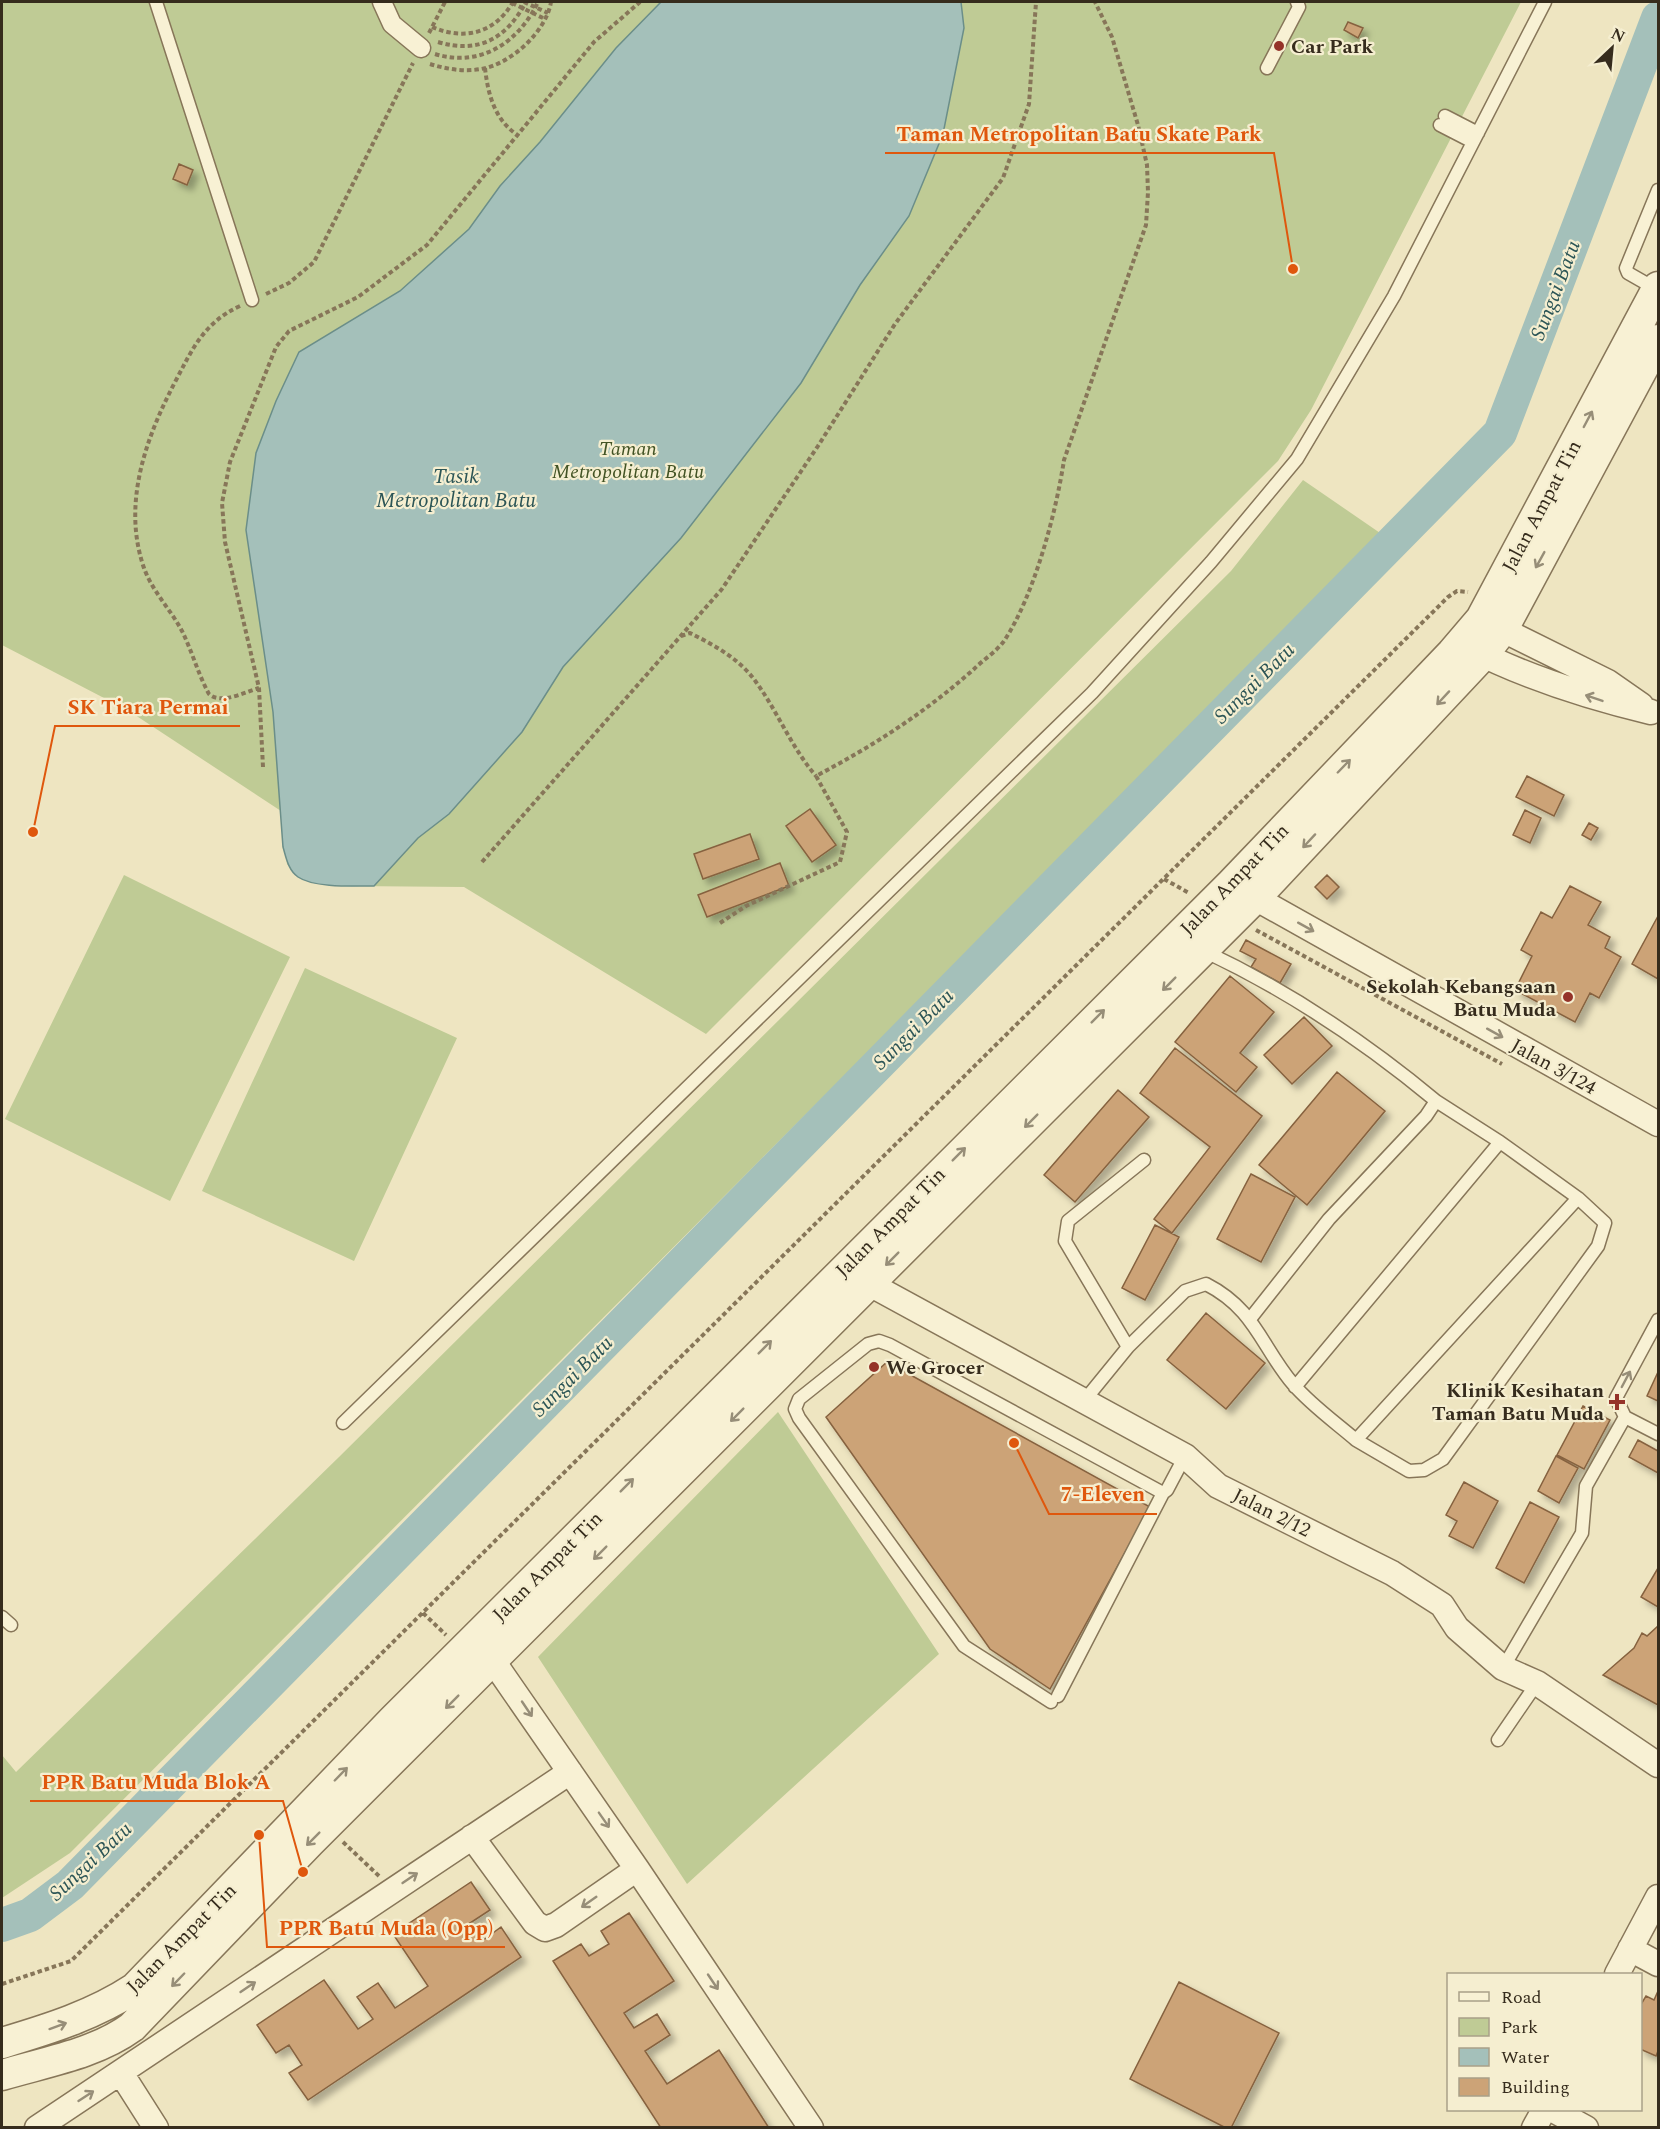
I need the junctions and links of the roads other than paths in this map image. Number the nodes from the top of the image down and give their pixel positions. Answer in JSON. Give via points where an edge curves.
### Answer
{"nodes":[{"id":1,"x":156,"y":2,"type":"edge"},
{"id":2,"x":382,"y":2,"type":"edge"},
{"id":3,"x":1297,"y":2,"type":"edge"},
{"id":4,"x":1545,"y":2,"type":"edge"},
{"id":5,"x":418,"y":53,"type":"road end"},
{"id":6,"x":1267,"y":68,"type":"dead end"},
{"id":7,"x":1442,"y":121,"type":"dead end"},
{"id":8,"x":1475,"y":137,"type":"junction"},
{"id":9,"x":1659,"y":190,"type":"edge"},
{"id":10,"x":1658,"y":288,"type":"edge"},
{"id":11,"x":252,"y":300,"type":"road end"},
{"id":12,"x":1659,"y":340,"type":"edge"},
{"id":13,"x":1491,"y":617,"type":"junction"},
{"id":14,"x":1471,"y":650,"type":"junction"},
{"id":15,"x":1655,"y":714,"type":"edge"},
{"id":16,"x":1245,"y":903,"type":"junction"},
{"id":17,"x":1203,"y":951,"type":"junction"},
{"id":18,"x":1436,"y":1101,"type":"junction"},
{"id":19,"x":1659,"y":1124,"type":"edge"},
{"id":20,"x":1500,"y":1142,"type":"junction"},
{"id":21,"x":1144,"y":1160,"type":"dead end"},
{"id":22,"x":1578,"y":1198,"type":"junction"},
{"id":23,"x":855,"y":1276,"type":"junction"},
{"id":24,"x":1250,"y":1319,"type":"junction"},
{"id":25,"x":1659,"y":1320,"type":"edge"},
{"id":26,"x":1128,"y":1347,"type":"junction"},
{"id":27,"x":1295,"y":1387,"type":"junction"},
{"id":28,"x":1084,"y":1401,"type":"junction"},
{"id":29,"x":1625,"y":1417,"type":"junction"},
{"id":30,"x":343,"y":1423,"type":"dead end"},
{"id":31,"x":1659,"y":1434,"type":"edge"},
{"id":32,"x":1356,"y":1440,"type":"junction"},
{"id":33,"x":1185,"y":1456,"type":"junction"},
{"id":34,"x":1163,"y":1493,"type":"junction"},
{"id":35,"x":493,"y":1661,"type":"junction"},
{"id":36,"x":1503,"y":1668,"type":"junction"},
{"id":37,"x":1537,"y":1683,"type":"junction"},
{"id":38,"x":393,"y":1720,"type":"junction"},
{"id":39,"x":1498,"y":1740,"type":"dead end"},
{"id":40,"x":1659,"y":1765,"type":"edge"},
{"id":41,"x":570,"y":1772,"type":"junction"},
{"id":42,"x":472,"y":1836,"type":"junction"},
{"id":43,"x":638,"y":1869,"type":"junction"},
{"id":44,"x":1659,"y":1898,"type":"edge"},
{"id":45,"x":1630,"y":1949,"type":"junction"},
{"id":46,"x":1659,"y":1964,"type":"edge"},
{"id":47,"x":1618,"y":1973,"type":"edge"},
{"id":48,"x":2,"y":2043,"type":"edge"},
{"id":49,"x":121,"y":2073,"type":"junction"},
{"id":50,"x":2,"y":2075,"type":"edge"},
{"id":51,"x":1543,"y":2111,"type":"edge"},
{"id":52,"x":1557,"y":2111,"type":"edge"},
{"id":53,"x":37,"y":2127,"type":"edge"},
{"id":54,"x":156,"y":2127,"type":"edge"},
{"id":55,"x":812,"y":2127,"type":"edge"},
{"id":56,"x":1534,"y":2127,"type":"edge"},
{"id":57,"x":1586,"y":2127,"type":"edge"}],
"edges":[{"from":1,"to":11,"type":"lane"},
{"from":2,"to":5,"type":"street","via":[[392,24]]},
{"from":3,"to":6,"type":"lane","via":[[1299,6]]},
{"from":4,"to":8,"type":"lane"},
{"from":7,"to":8,"type":"lane"},
{"from":8,"to":30,"type":"lane","via":[[1394,296],[1297,459],[1211,562],[1092,693]]},
{"from":9,"to":10,"type":"lane","via":[[1626,268],[1628,273]]},
{"from":13,"to":10,"type":"street","name":"Jalan Ampat Tin","one_way":true},
{"from":12,"to":13,"type":"street","name":"Jalan Ampat Tin","one_way":true},
{"from":13,"to":14,"type":"street","name":"Jalan Ampat Tin"},
{"from":13,"to":15,"type":"street","via":[[1608,682]]},
{"from":15,"to":14,"type":"street","one_way":true,"via":[[1600,700]]},
{"from":14,"to":16,"type":"street","name":"Jalan Ampat Tin"},
{"from":16,"to":17,"type":"street","name":"Jalan Ampat Tin"},
{"from":16,"to":19,"type":"street","name":"Jalan 3/124","one_way":true},
{"from":23,"to":16,"type":"street","name":"Jalan Ampat Tin","one_way":true},
{"from":17,"to":18,"type":"lane","via":[[1332,1022],[1386,1059]]},
{"from":17,"to":23,"type":"street","name":"Jalan Ampat Tin","one_way":true},
{"from":18,"to":20,"type":"lane"},
{"from":18,"to":24,"type":"lane","via":[[1329,1219]]},
{"from":20,"to":22,"type":"lane"},
{"from":20,"to":27,"type":"lane"},
{"from":21,"to":26,"type":"lane","via":[[1068,1221],[1065,1233],[1065,1241]]},
{"from":22,"to":32,"type":"lane"},
{"from":22,"to":32,"type":"lane","via":[[1605,1222],[1598,1246],[1443,1459],[1424,1470],[1409,1471]]},
{"from":23,"to":28,"type":"street","name":"Jalan 2/12"},
{"from":23,"to":35,"type":"street","name":"Jalan Ampat Tin","one_way":true},
{"from":38,"to":23,"type":"street","name":"Jalan Ampat Tin","one_way":true},
{"from":24,"to":26,"type":"lane","via":[[1228,1295],[1206,1284],[1185,1292]]},
{"from":24,"to":27,"type":"lane"},
{"from":29,"to":25,"type":"lane","one_way":true,"via":[[1616,1398]]},
{"from":26,"to":28,"type":"lane"},
{"from":27,"to":32,"type":"lane"},
{"from":28,"to":33,"type":"street","name":"Jalan 2/12"},
{"from":29,"to":31,"type":"lane"},
{"from":29,"to":36,"type":"lane","via":[[1586,1486],[1582,1533]]},
{"from":33,"to":34,"type":"lane"},
{"from":33,"to":36,"type":"street","name":"Jalan 2/12","via":[[1218,1486],[1392,1573],[1442,1605],[1457,1628]]},
{"from":34,"to":34,"type":"lane","via":[[1054,1698],[964,1646],[795,1409],[799,1399],[868,1344],[879,1341]]},
{"from":35,"to":38,"type":"street","via":[[479,1657],[467,1663]]},
{"from":35,"to":41,"type":"street","one_way":true},
{"from":35,"to":50,"type":"street","name":"Jalan Ampat Tin","one_way":true,"via":[[310,1842],[132,2027],[98,2046]]},
{"from":36,"to":37,"type":"street","name":"Jalan 2/12"},
{"from":37,"to":39,"type":"lane"},
{"from":37,"to":40,"type":"street","name":"Jalan 2/12"},
{"from":48,"to":38,"type":"street","name":"Jalan Ampat Tin","one_way":true,"via":[[57,2027],[114,2002],[135,1988]]},
{"from":41,"to":42,"type":"street"},
{"from":41,"to":43,"type":"street","one_way":true},
{"from":43,"to":42,"type":"street","one_way":true,"via":[[545,1929],[535,1923]]},
{"from":49,"to":42,"type":"street","one_way":true},
{"from":43,"to":55,"type":"street","one_way":true},
{"from":44,"to":45,"type":"street"},
{"from":45,"to":46,"type":"street"},
{"from":45,"to":47,"type":"street"},
{"from":53,"to":49,"type":"street","one_way":true},
{"from":49,"to":54,"type":"street"},
{"from":51,"to":56,"type":"street"},
{"from":52,"to":57,"type":"street"}]}
